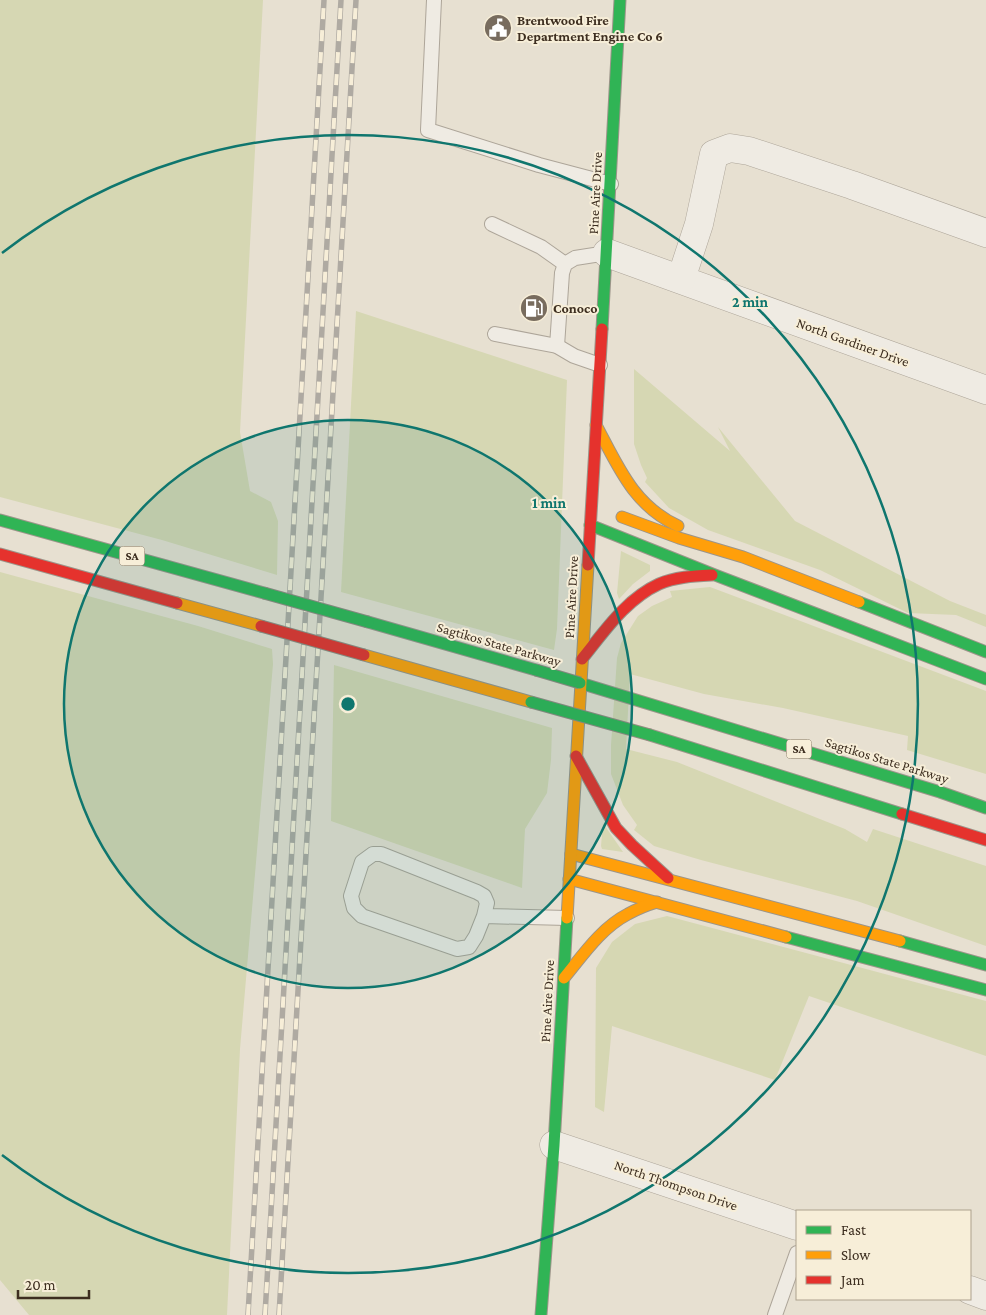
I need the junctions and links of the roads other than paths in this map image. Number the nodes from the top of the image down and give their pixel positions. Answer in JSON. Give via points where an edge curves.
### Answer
{"nodes":[{"id":1,"x":434,"y":0,"type":"edge"},
{"id":2,"x":620,"y":0,"type":"edge"},
{"id":3,"x":611,"y":184,"type":"junction"},
{"id":4,"x":492,"y":224,"type":"dead end"},
{"id":5,"x":986,"y":233,"type":"edge"},
{"id":6,"x":607,"y":253,"type":"junction"},
{"id":7,"x":565,"y":264,"type":"junction"},
{"id":8,"x":681,"y":279,"type":"junction"},
{"id":9,"x":495,"y":334,"type":"dead end"},
{"id":10,"x":557,"y":346,"type":"junction"},
{"id":11,"x":600,"y":365,"type":"junction"},
{"id":12,"x":986,"y":390,"type":"edge"},
{"id":13,"x":596,"y":425,"type":"junction"},
{"id":14,"x":591,"y":506,"type":"junction"},
{"id":15,"x":0,"y":520,"type":"edge"},
{"id":16,"x":590,"y":525,"type":"junction"},
{"id":17,"x":0,"y":554,"type":"edge"},
{"id":18,"x":743,"y":557,"type":"junction"},
{"id":19,"x":715,"y":575,"type":"junction"},
{"id":20,"x":986,"y":652,"type":"edge"},
{"id":21,"x":582,"y":659,"type":"junction"},
{"id":22,"x":986,"y":679,"type":"edge"},
{"id":23,"x":576,"y":756,"type":"junction"},
{"id":24,"x":940,"y":792,"type":"junction"},
{"id":25,"x":986,"y":800,"type":"edge"},
{"id":26,"x":986,"y":808,"type":"edge"},
{"id":27,"x":907,"y":815,"type":"junction"},
{"id":28,"x":986,"y":840,"type":"edge"},
{"id":29,"x":986,"y":850,"type":"edge"},
{"id":30,"x":571,"y":854,"type":"junction"},
{"id":31,"x":569,"y":879,"type":"junction"},
{"id":32,"x":672,"y":881,"type":"junction"},
{"id":33,"x":657,"y":902,"type":"junction"},
{"id":34,"x":484,"y":916,"type":"junction"},
{"id":35,"x":567,"y":918,"type":"junction"},
{"id":36,"x":986,"y":965,"type":"edge"},
{"id":37,"x":564,"y":978,"type":"junction"},
{"id":38,"x":986,"y":990,"type":"edge"},
{"id":39,"x":554,"y":1144,"type":"junction"},
{"id":40,"x":796,"y":1226,"type":"edge"},
{"id":41,"x":796,"y":1256,"type":"edge"},
{"id":42,"x":971,"y":1290,"type":"edge"},
{"id":43,"x":986,"y":1296,"type":"edge"},
{"id":44,"x":541,"y":1315,"type":"edge"},
{"id":45,"x":775,"y":1315,"type":"edge"}],
"edges":[{"from":1,"to":3,"type":"lane","via":[[428,130]]},
{"from":2,"to":3,"type":"main road","name":"Pine Aire Drive"},
{"from":3,"to":6,"type":"main road","name":"Pine Aire Drive"},
{"from":4,"to":7,"type":"lane","via":[[541,247]]},
{"from":5,"to":8,"type":"street","via":[[833,179],[730,148],[714,154],[699,224]]},
{"from":6,"to":7,"type":"lane","via":[[574,258]]},
{"from":6,"to":8,"type":"street","name":"North Gardiner Drive"},
{"from":6,"to":11,"type":"main road","name":"Pine Aire Drive"},
{"from":7,"to":10,"type":"lane"},
{"from":8,"to":12,"type":"street","name":"North Gardiner Drive"},
{"from":9,"to":10,"type":"lane"},
{"from":10,"to":11,"type":"lane"},
{"from":11,"to":13,"type":"main road","name":"Pine Aire Drive"},
{"from":13,"to":14,"type":"main road","name":"Pine Aire Drive"},
{"from":13,"to":18,"type":"main road","via":[[628,482],[646,505],[668,521]]},
{"from":14,"to":16,"type":"main road","name":"Pine Aire Drive"},
{"from":14,"to":18,"type":"main road"},
{"from":15,"to":24,"type":"main road","name":"Sagtikos State Parkway","number":"SA","bridge":true,"via":[[536,670]]},
{"from":16,"to":19,"type":"main road"},
{"from":16,"to":21,"type":"main road","name":"Pine Aire Drive"},
{"from":17,"to":27,"type":"main road","number":"SA","bridge":true,"via":[[650,735]]},
{"from":18,"to":20,"type":"main road"},
{"from":19,"to":21,"type":"main road","via":[[682,577],[648,589],[625,608]]},
{"from":19,"to":22,"type":"main road"},
{"from":21,"to":23,"type":"main road","name":"Pine Aire Drive"},
{"from":23,"to":30,"type":"main road","name":"Pine Aire Drive"},
{"from":23,"to":32,"type":"main road","via":[[616,828]]},
{"from":24,"to":25,"type":"main road"},
{"from":24,"to":26,"type":"main road","name":"Sagtikos State Parkway","number":"SA"},
{"from":27,"to":28,"type":"main road","number":"SA"},
{"from":27,"to":29,"type":"main road"},
{"from":30,"to":31,"type":"main road","name":"Pine Aire Drive"},
{"from":30,"to":32,"type":"main road"},
{"from":31,"to":33,"type":"main road"},
{"from":31,"to":35,"type":"main road","name":"Pine Aire Drive"},
{"from":32,"to":36,"type":"main road"},
{"from":33,"to":37,"type":"main road","via":[[640,907],[610,925]]},
{"from":33,"to":38,"type":"main road"},
{"from":34,"to":34,"type":"lane","via":[[469,947],[457,949],[362,916],[354,908],[351,896],[362,862],[374,854],[382,854],[484,896],[487,903]]},
{"from":34,"to":35,"type":"lane"},
{"from":35,"to":37,"type":"main road","name":"Pine Aire Drive"},
{"from":37,"to":39,"type":"main road","name":"Pine Aire Drive"},
{"from":39,"to":40,"type":"street","name":"North Thompson Drive"},
{"from":39,"to":44,"type":"main road","name":"Pine Aire Drive"},
{"from":41,"to":45,"type":"lane"},
{"from":42,"to":43,"type":"street"}]}
